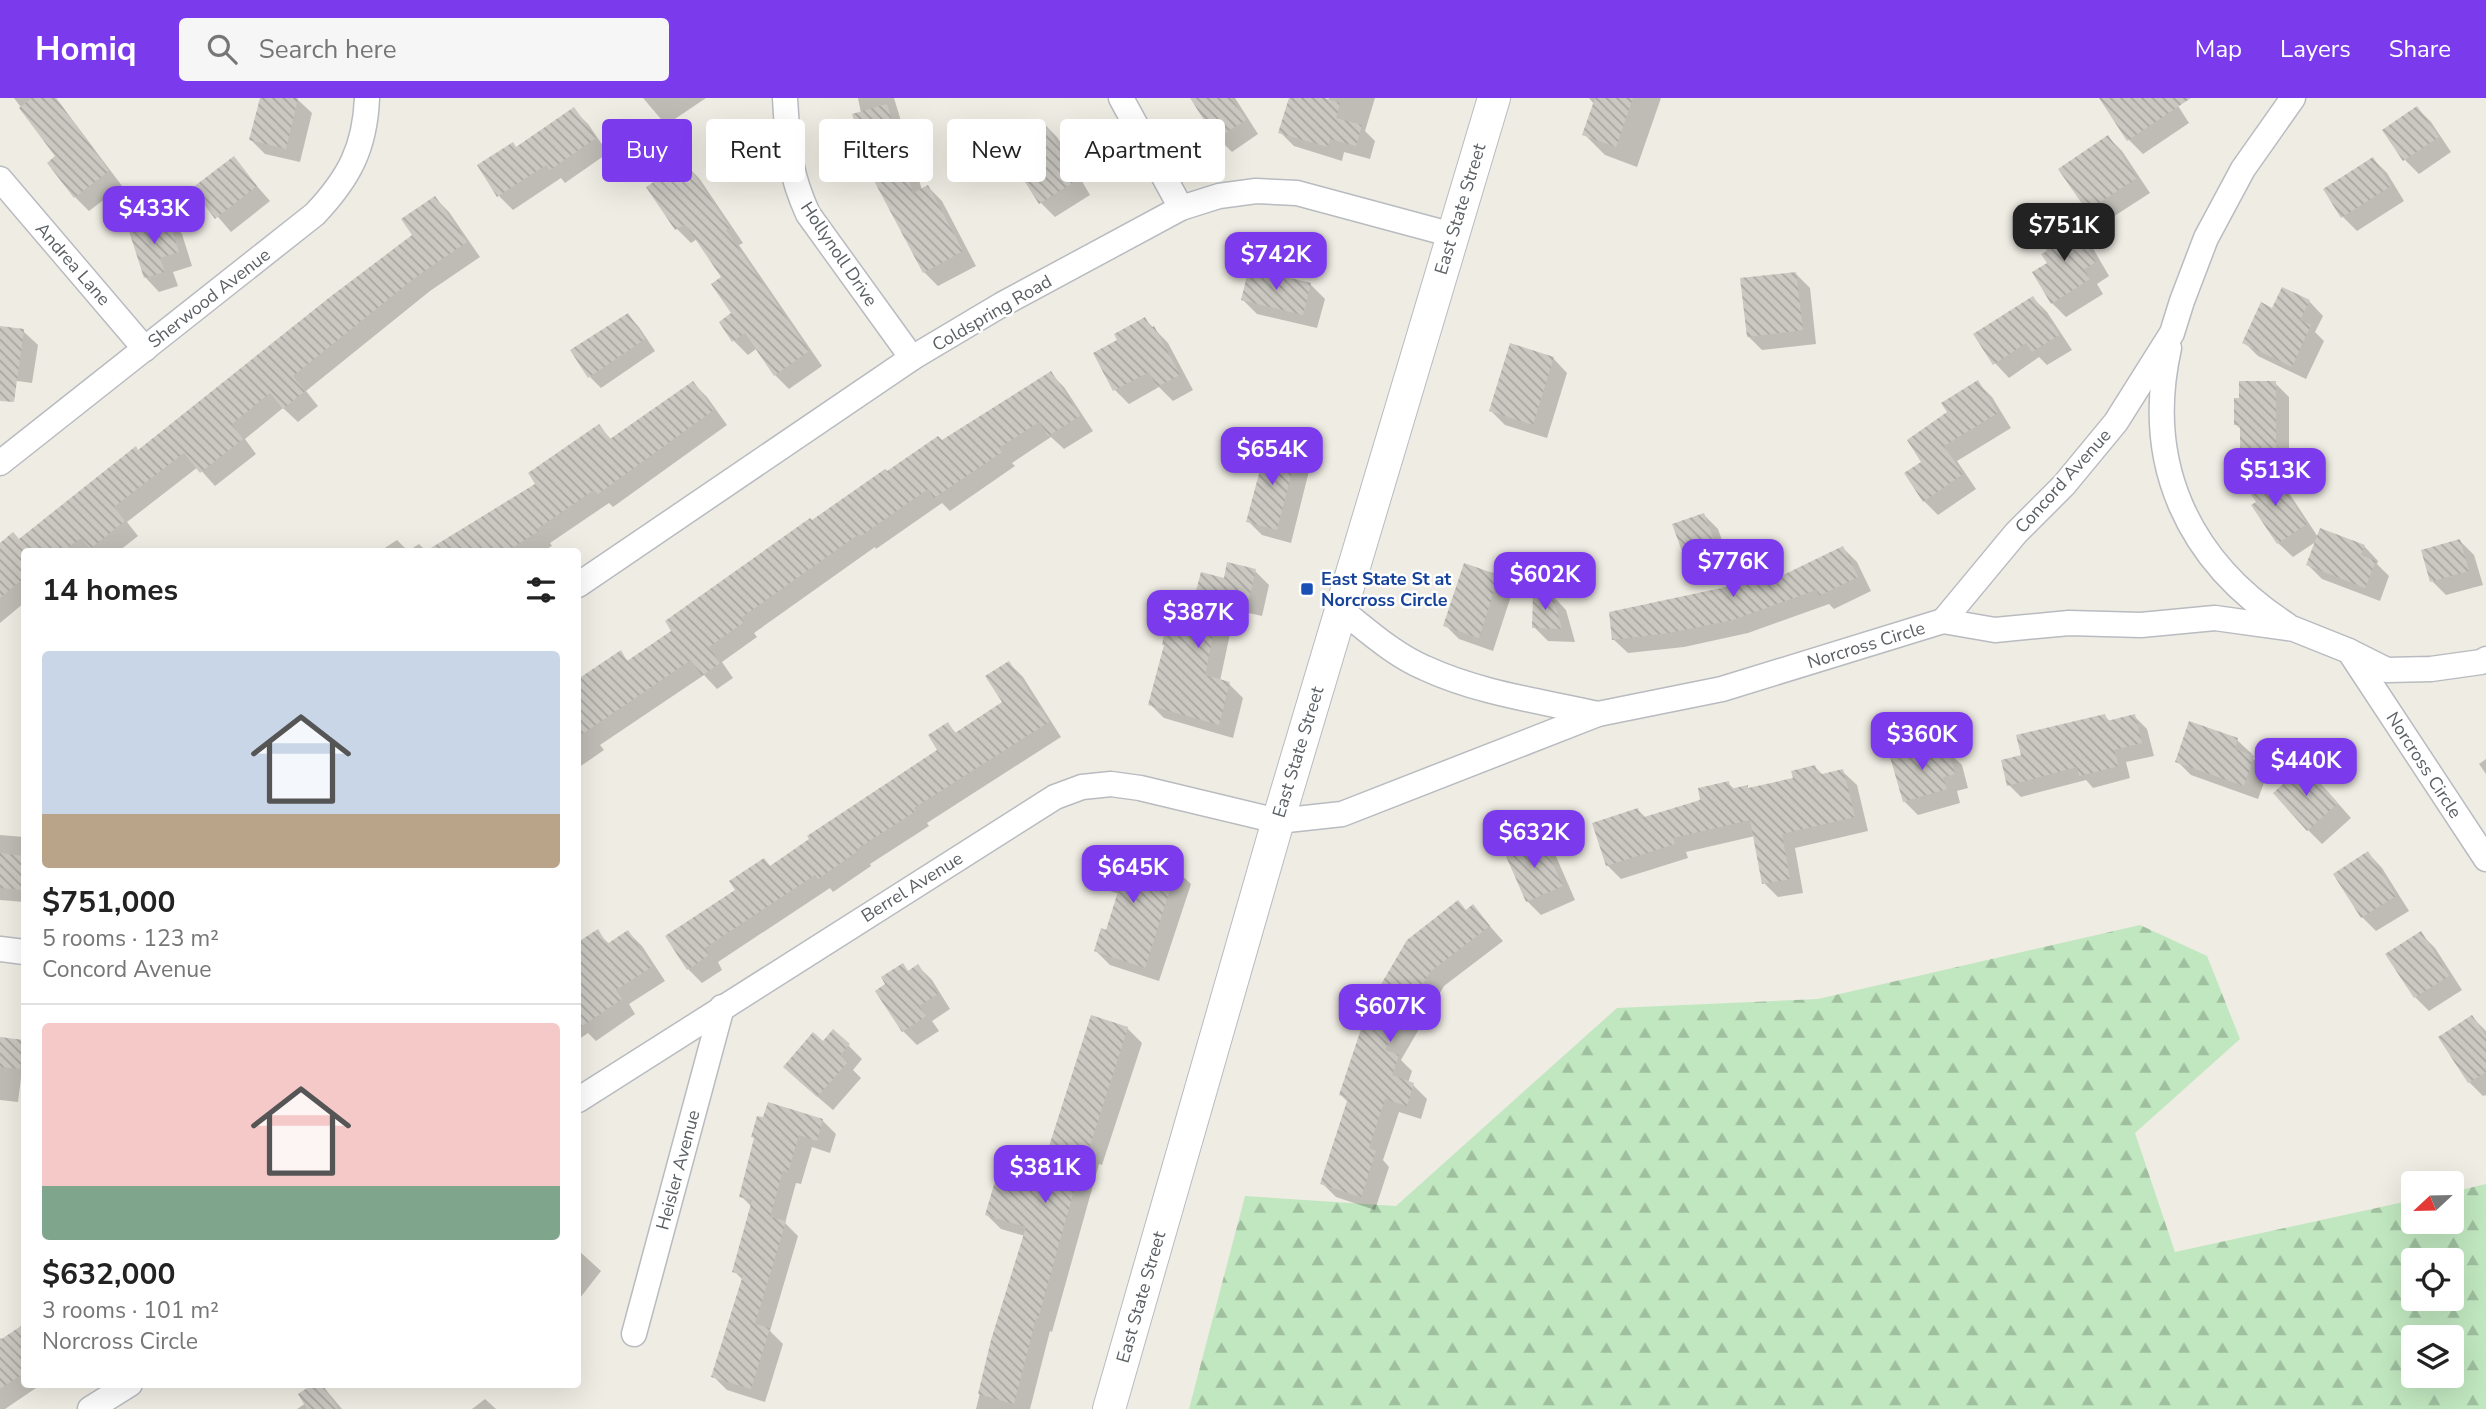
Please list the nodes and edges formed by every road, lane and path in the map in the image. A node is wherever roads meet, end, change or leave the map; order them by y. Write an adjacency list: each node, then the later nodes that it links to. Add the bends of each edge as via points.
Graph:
1 (374, 98): 10 (street, Sherwood Avenue, via 355,158 338,190 315,214)
2 (785, 98): 11 (street, Hollynoll Drive, via 788,158 808,214)
3 (1122, 98): 7 (street)
4 (1494, 98): 8 (street, East State Street)
5 (2294, 98): 9 (street, Concord Avenue, via 2243,169 2212,227)
6 (0, 179): 10 (street, Andrea Lane)
7 (1181, 208): 8 (street, Coldspring Road, via 1244,192 1297,193); 11 (street, Coldspring Road)
8 (1453, 234): 14 (street, East State Street)
9 (2172, 333): 15 (street, Concord Avenue, via 2116,422); 16 (street, Concord Avenue, via 2162,377 2161,421 2179,502 2199,541 2225,576 2257,606)
10 (145, 349): 12 (street, Sherwood Avenue)
11 (912, 358): 13 (street, Coldspring Road)
12 (0, 463)
13 (581, 583)
14 (1340, 609): 19 (street, via 1422,667 1465,684); 20 (street, East State Street)
15 (1943, 621): 16 (street, Norcross Circle, via 1994,630 2208,618); 19 (street, Norcross Circle, via 1722,689)
16 (2294, 629): 17 (street, Norcross Circle)
17 (2349, 651): 18 (street, via 2388,670 2431,669); 21 (street, Norcross Circle)
18 (2486, 659)
19 (1598, 714): 20 (street, Norcross Circle, via 1342,814)
20 (1278, 821): 24 (street, Berrel Avenue, via 1111,784 1055,797); 29 (street, East State Street)
21 (2486, 859)
22 (0, 949): 23 (street)
23 (21, 952)
24 (722, 1007): 25 (street, Berrel Avenue); 26 (street, Heisler Avenue)
25 (581, 1098)
26 (634, 1334)
27 (124, 1388): 28 (street)
28 (90, 1409)
29 (1109, 1409)

